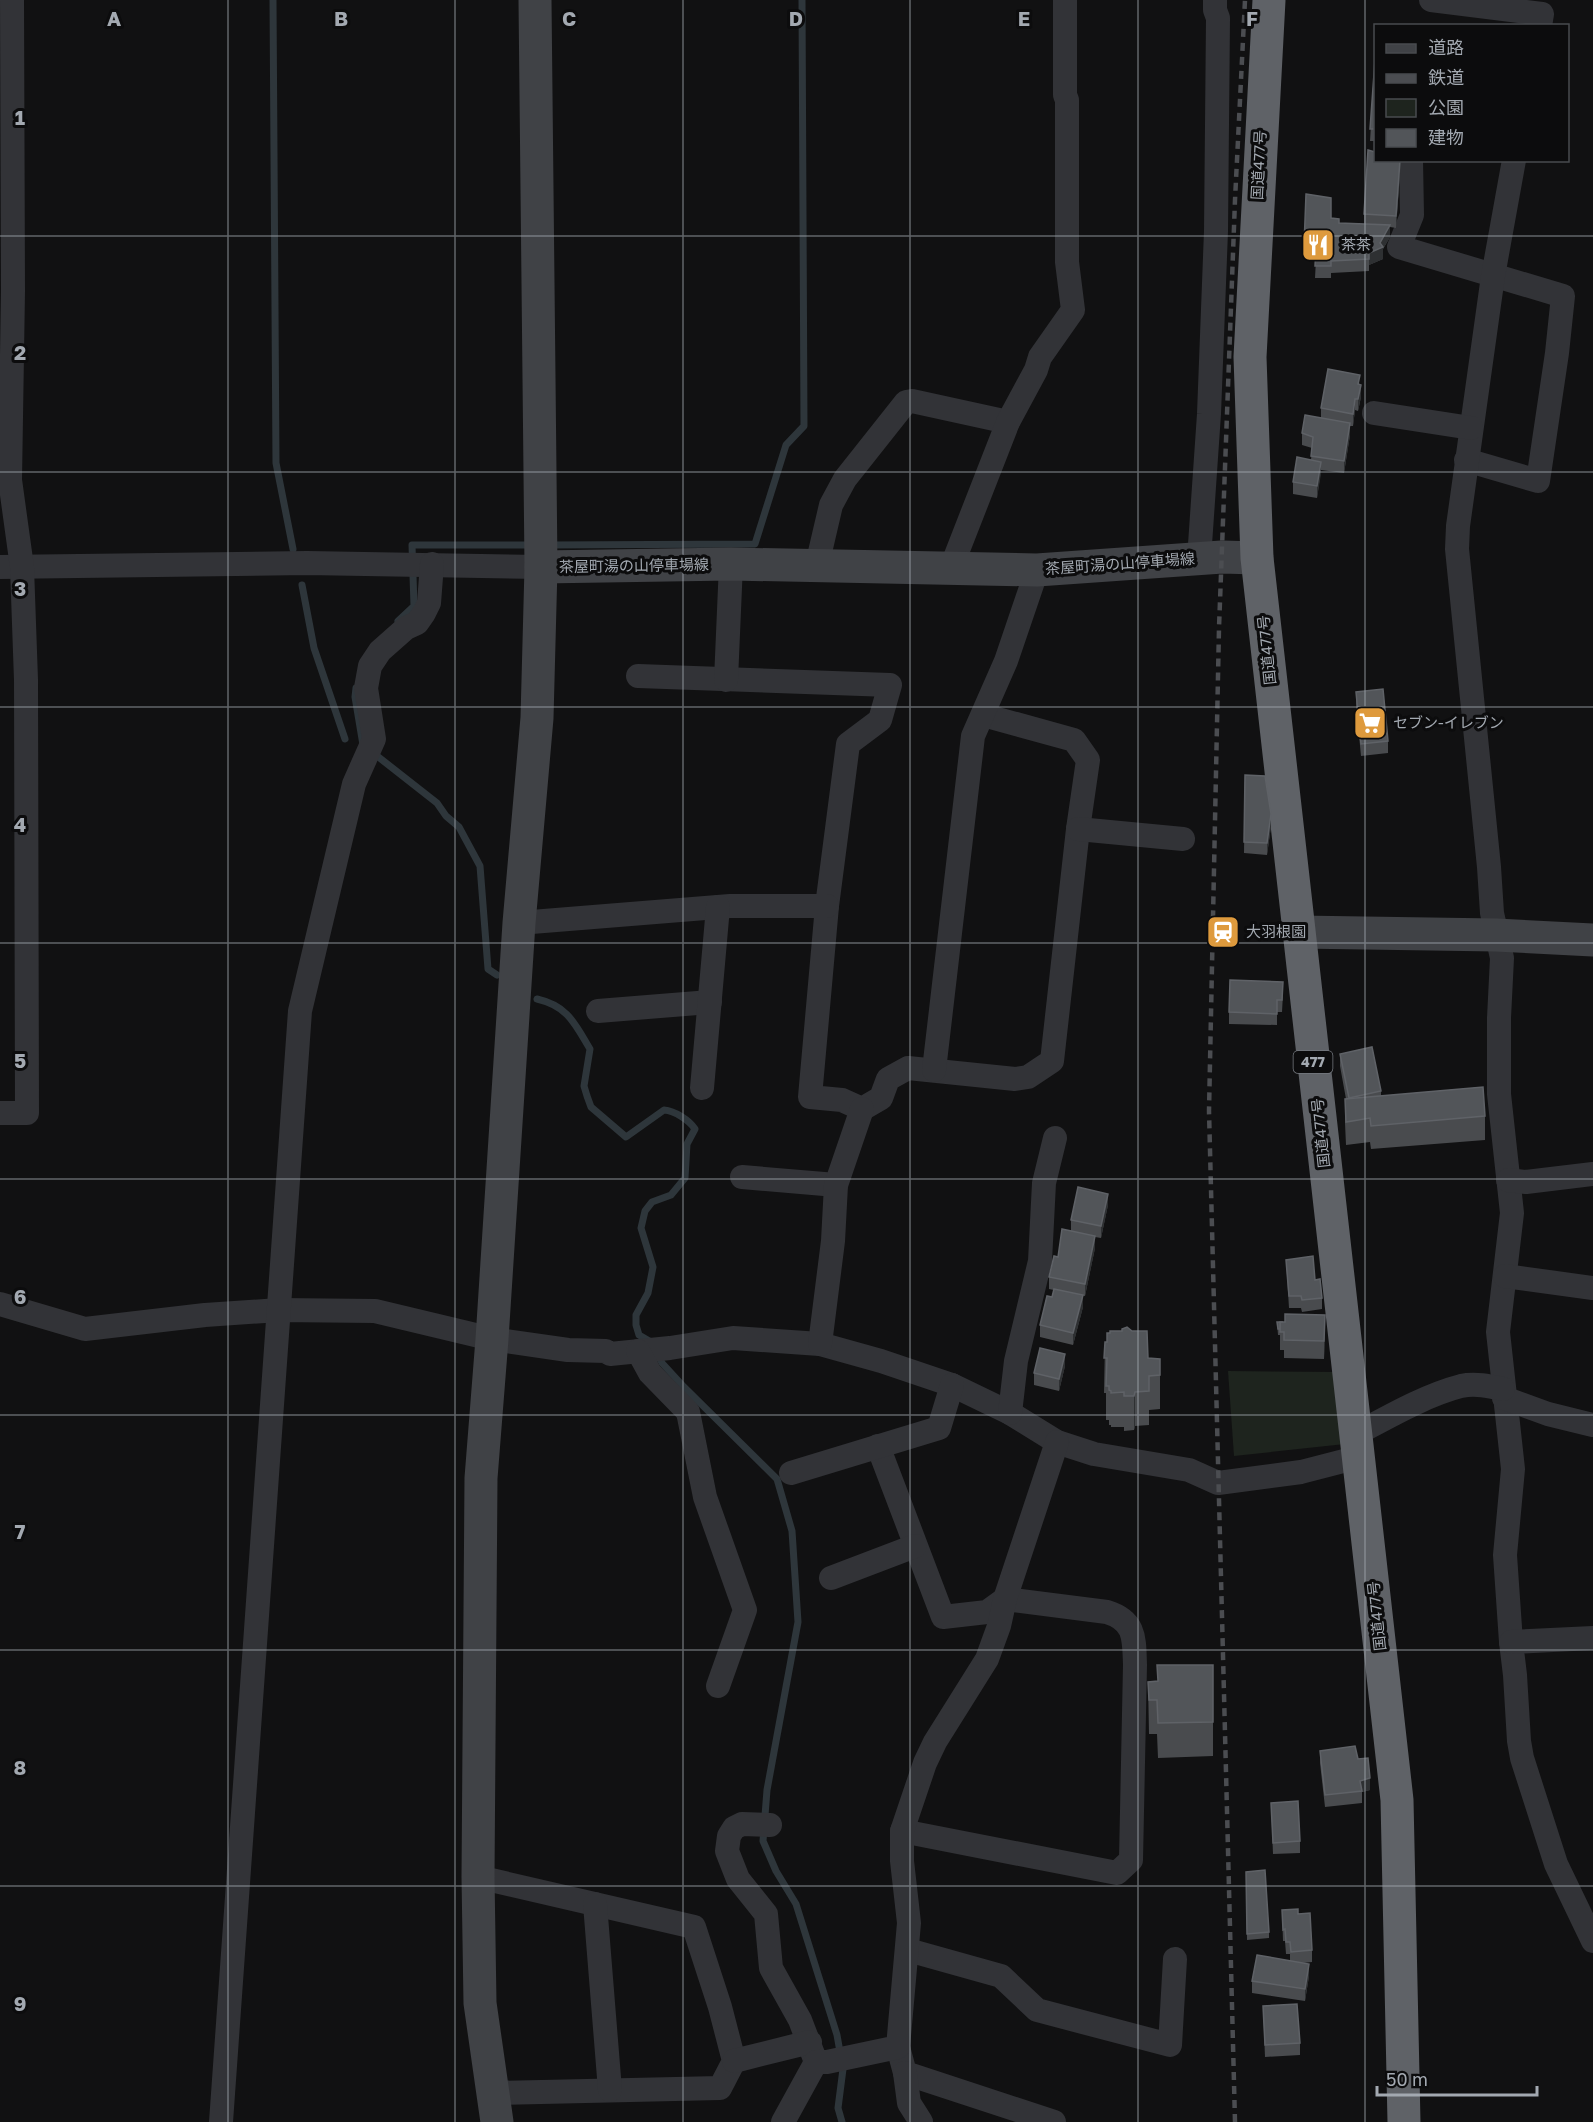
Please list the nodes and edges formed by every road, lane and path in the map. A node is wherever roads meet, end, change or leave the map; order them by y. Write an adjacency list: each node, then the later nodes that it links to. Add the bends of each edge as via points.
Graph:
1 (12, 0): 22 (street)
2 (535, 0): 16 (street)
3 (1065, 0): 13 (street, via 1067,262 1073,310 1040,357)
4 (1215, 0): 18 (street, via 1216,231)
5 (1269, 0): 17 (highway, 国道477号 / 477, via 1250,357)
6 (1431, 0): 7 (street)
7 (1471, 10): 8 (street)
8 (1542, 13)
9 (1411, 162): 11 (street, via 1412,215 1399,247)
10 (1514, 162): 11 (street)
11 (1493, 276): 14 (street); 15 (street, via 1563,296 1538,482)
12 (1374, 413): 14 (street)
13 (1008, 422): 21 (street, via 906,402 845,479 831,505); 23 (street)
14 (1471, 428): 15 (street)
15 (1466, 460): 34 (street, via 1457,549)
16 (541, 552): 19 (street); 20 (street, 茶屋町湯の山停車場線); 32 (street, via 537,718)
17 (1257, 558): 18 (street, 茶屋町湯の山停車場線); 33 (highway, 国道477号 / 477)
18 (1199, 559): 24 (street, 茶屋町湯の山停車場線)
19 (429, 563): 22 (street); 50 (street, via 429,603 424,614 380,651 370,666 366,688 374,739 354,784 300,1011)
20 (731, 564): 21 (street, 茶屋町湯の山停車場線); 26 (street)
21 (817, 565): 23 (street, 茶屋町湯の山停車場線)
22 (11, 567): 41 (street, via 26,680 27,1113)
23 (951, 568): 24 (street, 茶屋町湯の山停車場線)
24 (1037, 570): 27 (street, via 1006,661)
25 (638, 676): 26 (street)
26 (726, 680): 30 (street, via 890,685 880,720 848,744)
27 (982, 715): 28 (street, via 1074,740 1088,760); 38 (street, via 973,736)
28 (1078, 829): 29 (street); 38 (street, via 1052,1061 1028,1077 1016,1079)
29 (1183, 839)
30 (827, 906): 31 (street); 40 (street, via 810,1097 842,1100)
31 (718, 907): 32 (street); 36 (street)
32 (519, 923): 51 (street)
33 (1299, 932): 34 (street); 59 (highway, 国道477号 / 477)
34 (1496, 935): 35 (street); 45 (street, via 1502,958 1499,1094)
35 (1593, 940)
36 (710, 1002): 37 (street); 39 (street)
37 (598, 1011)
38 (934, 1070): 40 (street, via 908,1068 888,1079 881,1098)
39 (702, 1089)
40 (862, 1109): 46 (street)
41 (0, 1113)
42 (1055, 1138): 56 (street, via 1044,1183 1040,1261 1016,1361)
43 (1593, 1174): 45 (street, via 1526,1182)
44 (742, 1177): 46 (street)
45 (1508, 1180): 47 (street, via 1512,1213)
46 (836, 1185): 52 (street)
47 (1505, 1276): 48 (street); 55 (street, via 1498,1332)
48 (1593, 1288)
49 (0, 1304): 50 (street, via 85,1329)
50 (279, 1310): 51 (street, via 375,1311); 81 (street)
51 (492, 1339): 53 (street, via 610,1354); 70 (street, via 481,1478)
52 (820, 1344): 53 (street, via 733,1338); 54 (street)
53 (642, 1351): 67 (street, via 650,1373 688,1412 705,1497 745,1610)
54 (952, 1385): 56 (street); 60 (street, via 939,1428)
55 (1504, 1393): 57 (street, via 1548,1414); 59 (street, via 1480,1385 1462,1386 1409,1406); 66 (street, via 1513,1469 1505,1555)
56 (1010, 1413): 58 (street)
57 (1593, 1425)
58 (1057, 1442): 59 (street, via 1094,1454 1189,1470 1218,1483 1301,1472); 64 (street)
59 (1357, 1445): 85 (highway, 国道477号 / 477, via 1397,1800)
60 (878, 1446): 61 (street); 62 (street)
61 (791, 1473)
62 (915, 1546): 63 (street); 64 (street, via 943,1617 987,1612)
63 (831, 1578)
64 (1005, 1599): 69 (street, via 987,1659 930,1753); 69 (street, via 1107,1612 1127,1623 1134,1640 1135,1665 1131,1860 1117,1873)
65 (1593, 1638): 66 (street)
66 (1511, 1642): 72 (street, via 1522,1758 1556,1864)
67 (718, 1686)
68 (761, 1824): 76 (street, via 734,1828 727,1851 738,1879 766,1914 771,1968)
69 (902, 1831): 73 (street)
70 (478, 1877): 71 (street); 80 (street, via 480,2003)
71 (595, 1904): 77 (street, via 694,1927); 79 (street)
72 (1593, 1941)
73 (908, 1950): 74 (street, via 1001,1976 1037,2010 1170,2045); 75 (street)
74 (1175, 1959)
75 (898, 2047): 76 (street, via 855,2056); 78 (street)
76 (818, 2055): 77 (street); 82 (street)
77 (734, 2061): 79 (street, via 720,2088)
78 (905, 2073): 83 (street, via 909,2103); 84 (street)
79 (610, 2090): 80 (street)
80 (494, 2108)
81 (221, 2122)
82 (783, 2122)
83 (921, 2122)
84 (1054, 2122)
85 (1404, 2122)

